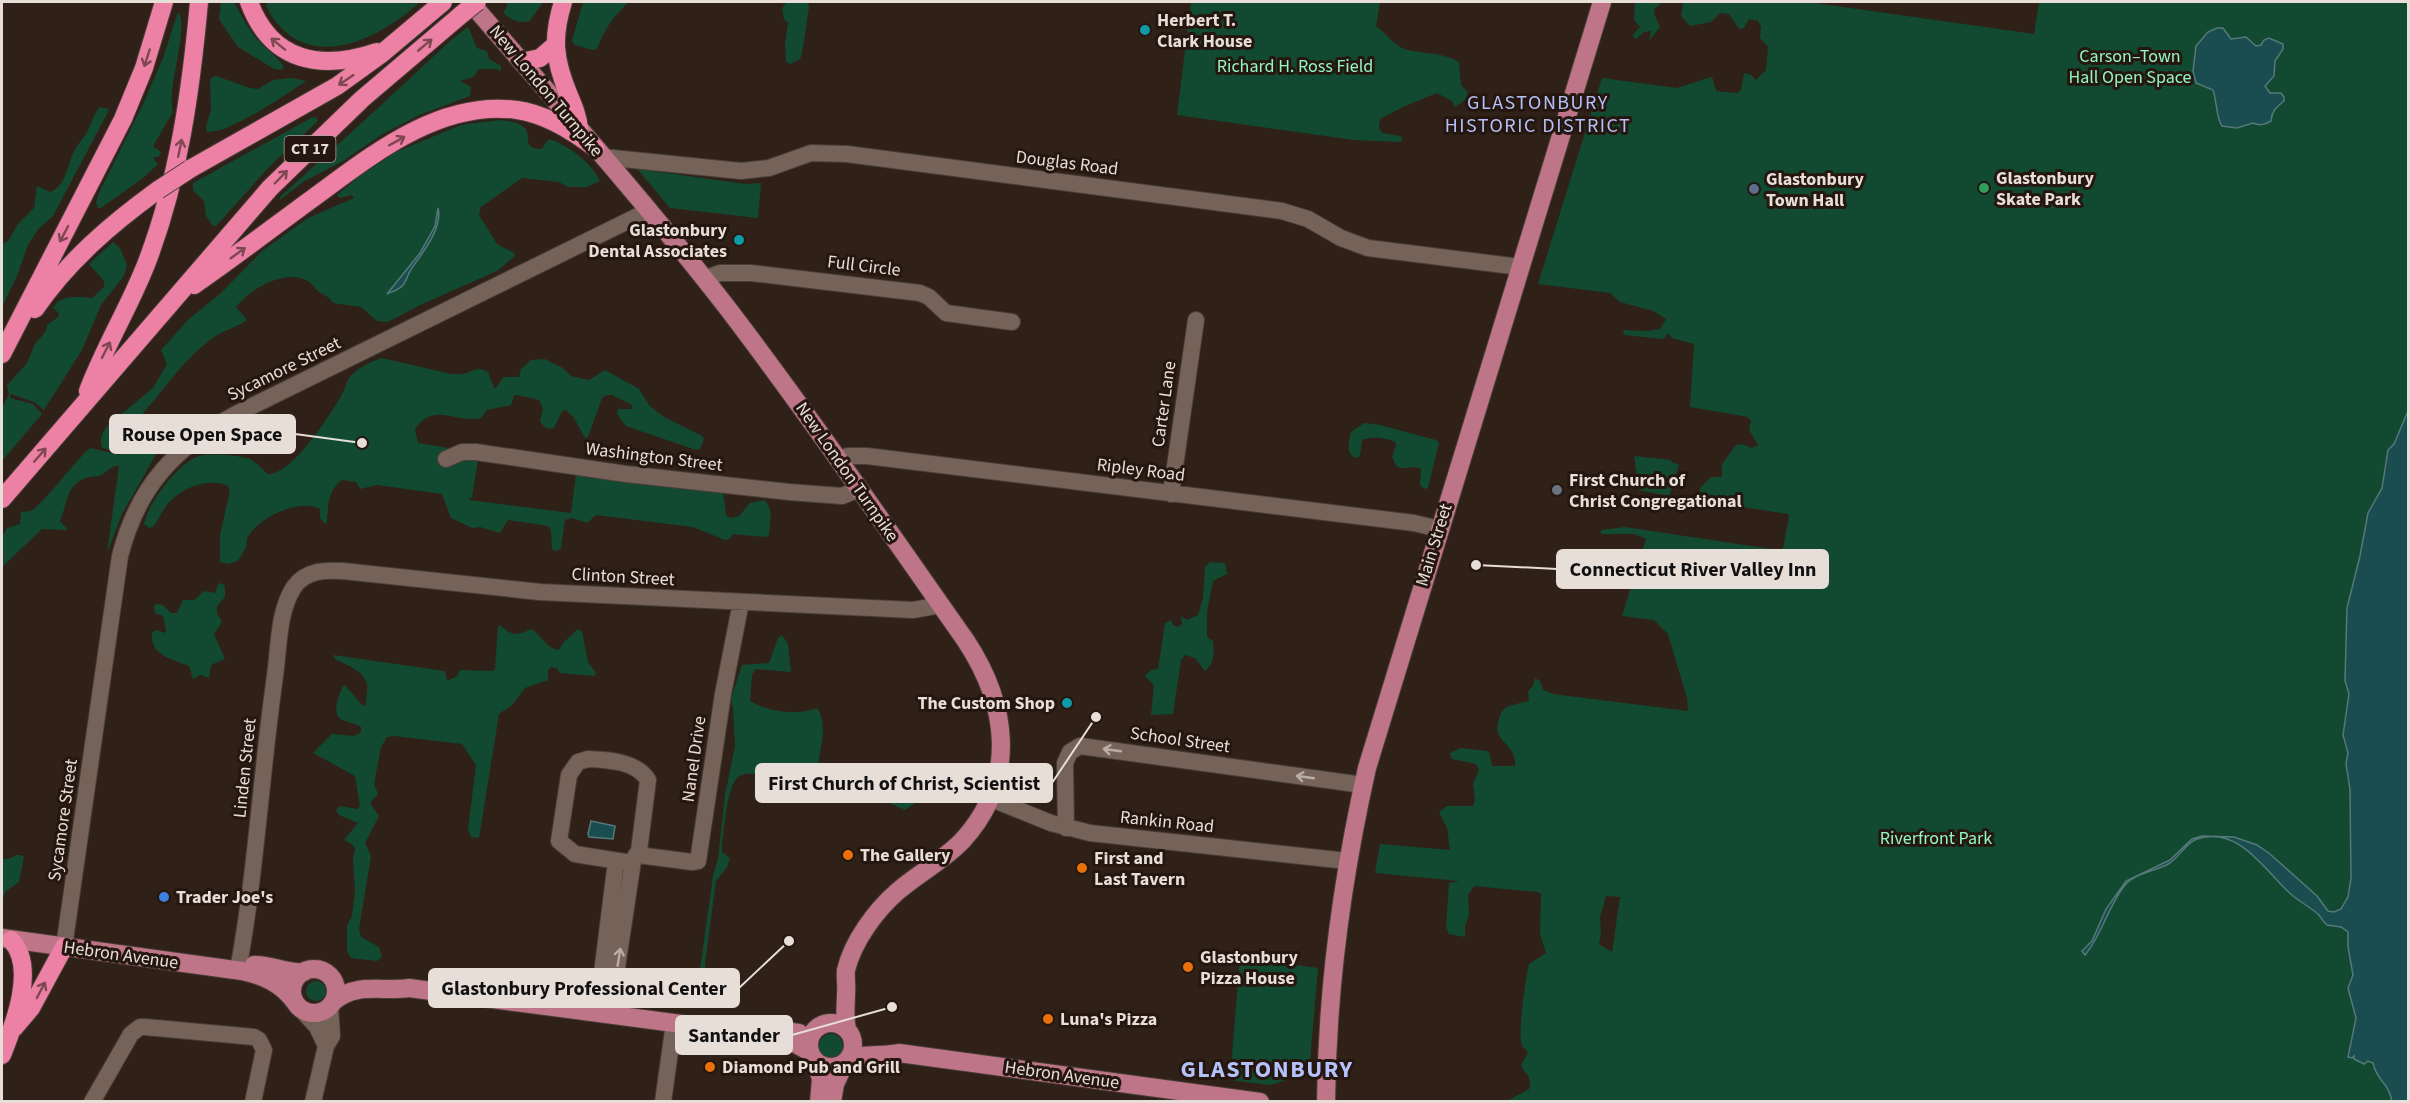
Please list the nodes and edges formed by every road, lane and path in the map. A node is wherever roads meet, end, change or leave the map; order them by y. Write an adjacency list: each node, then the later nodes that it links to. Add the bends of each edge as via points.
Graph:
1 (164, 2): 20 (highway, one-way to 20, via 123,119)
2 (199, 2): 22 (highway, one-way to 2, via 136,288 162,218 189,102)
3 (249, 2): 9 (highway, one-way to 3, via 350,60 306,59 272,39)
4 (443, 2): 9 (highway, CT 17)
5 (477, 2): 8 (highway, CT 17, bridge)
6 (563, 2): 10 (highway)
7 (1602, 2): 15 (main road, Main Street)
8 (466, 8): 11 (main road, New London Turnpike); 17 (highway, CT 17, one-way to 8, via 300,158)
9 (392, 44): 21 (highway, CT 17, one-way to 21, bridge, via 313,101 190,169 104,232 43,297)
10 (554, 46): 11 (highway, via 540,58); 12 (highway)
11 (522, 62): 12 (main road, New London Turnpike)
12 (579, 129): 13 (main road, New London Turnpike)
13 (599, 152): 14 (main road, New London Turnpike); 15 (street, Douglas Road, via 741,171 769,168 811,153 847,154 1285,211 1362,246); 17 (highway, one-way to 13, via 370,157 404,136 442,120 494,110 525,112 568,130)
14 (648, 211): 16 (main road, New London Turnpike); 39 (street, Sycamore Street, via 236,414 190,442 157,476 133,516 119,560)
15 (1520, 267): 28 (main road, Main Street)
16 (704, 279): 19 (street, Full Circle, via 726,272 751,273 909,291 926,295 946,313); 24 (main road, New London Turnpike)
17 (173, 299): 22 (highway, CT 17)
18 (1196, 320): 26 (street, Carter Lane)
19 (1012, 322)
20 (2, 354)
21 (2, 361)
22 (83, 404): 27 (highway, CT 17, one-way to 22)
23 (446, 459): 25 (street, Washington Street, via 462,452 476,452 789,492 842,496)
24 (837, 459): 25 (main road, New London Turnpike); 26 (street, Ripley Road, via 867,456)
25 (859, 489): 31 (main road, New London Turnpike)
26 (1171, 494): 28 (street, Ripley Road)
27 (2, 499)
28 (1439, 529): 32 (main road, Main Street)
29 (305, 577): 30 (street, Clinton Street, via 337,570 540,592); 40 (street, Linden Street, via 291,593 284,615)
30 (741, 602): 31 (street, Clinton Street, via 914,610); 35 (street, Nanel Drive, via 698,861)
31 (941, 605): 33 (main road, New London Turnpike, via 982,667 998,708 1000,753)
32 (1363, 785): 34 (street, School Street, one-way to 34, via 1080,746 1071,751 1065,763); 37 (main road, Main Street)
33 (989, 798): 34 (street, Rankin Road); 42 (main road, New London Turnpike, via 963,840 897,892 876,915 855,948)
34 (1066, 828): 37 (street, Rankin Road)
35 (635, 858): 36 (street, Nanel Drive, via 629,863); 36 (street, Nanel Drive, via 648,788 646,777 628,764 582,760 569,775 559,841 575,854); 47 (street, Nanel Drive, one-way to 35)
36 (616, 861): 47 (street)
37 (1347, 861): 65 (main road, Main Street, via 1332,976)
38 (6, 939): 39 (main road, Hebron Avenue); 51 (highway, via 21,954 23,973)
39 (64, 947): 40 (main road, Hebron Avenue); 51 (highway, one-way to 39, via 31,1008)
40 (240, 970): 41 (main road, Hebron Avenue, via 259,965); 45 (main road, Hebron Avenue, via 272,980)
41 (304, 972): 43 (main road, via 316,969); 45 (main road, via 294,984)
42 (846, 973): 50 (main road, New London Turnpike, via 831,1013); 52 (main road, New London Turnpike, via 844,1012)
43 (330, 976): 44 (main road, via 345,980 383,978); 46 (main road, via 336,986)
44 (409, 988): 46 (main road, via 356,989); 47 (main road)
45 (297, 1004): 46 (main road, via 313,1013); 53 (street, via 318,1028)
46 (332, 1004): 53 (street, via 332,1036)
47 (603, 1014): 48 (main road)
48 (674, 1023): 49 (main road); 61 (street)
49 (712, 1028): 50 (main road, via 741,1025 794,1033); 56 (main road, via 757,1041 792,1042)
50 (818, 1028): 52 (main road, via 834,1023); 56 (main road, via 809,1039)
51 (13, 1029): 55 (highway)
52 (849, 1032): 54 (main road, Hebron Avenue, via 863,1043); 57 (main road, via 853,1048)
53 (326, 1046): 60 (street)
54 (900, 1053): 57 (main road, Hebron Avenue, via 858,1056); 64 (main road, Hebron Avenue)
55 (2, 1054)
56 (813, 1056): 57 (main road, via 828,1067); 62 (main road, via 822,1078)
57 (846, 1062): 63 (main road)
58 (93, 1101): 59 (street, via 131,1034 145,1026 260,1040 264,1050)
59 (253, 1101)
60 (313, 1101)
61 (663, 1101)
62 (819, 1101)
63 (832, 1101)
64 (1260, 1101)
65 (1326, 1101)

